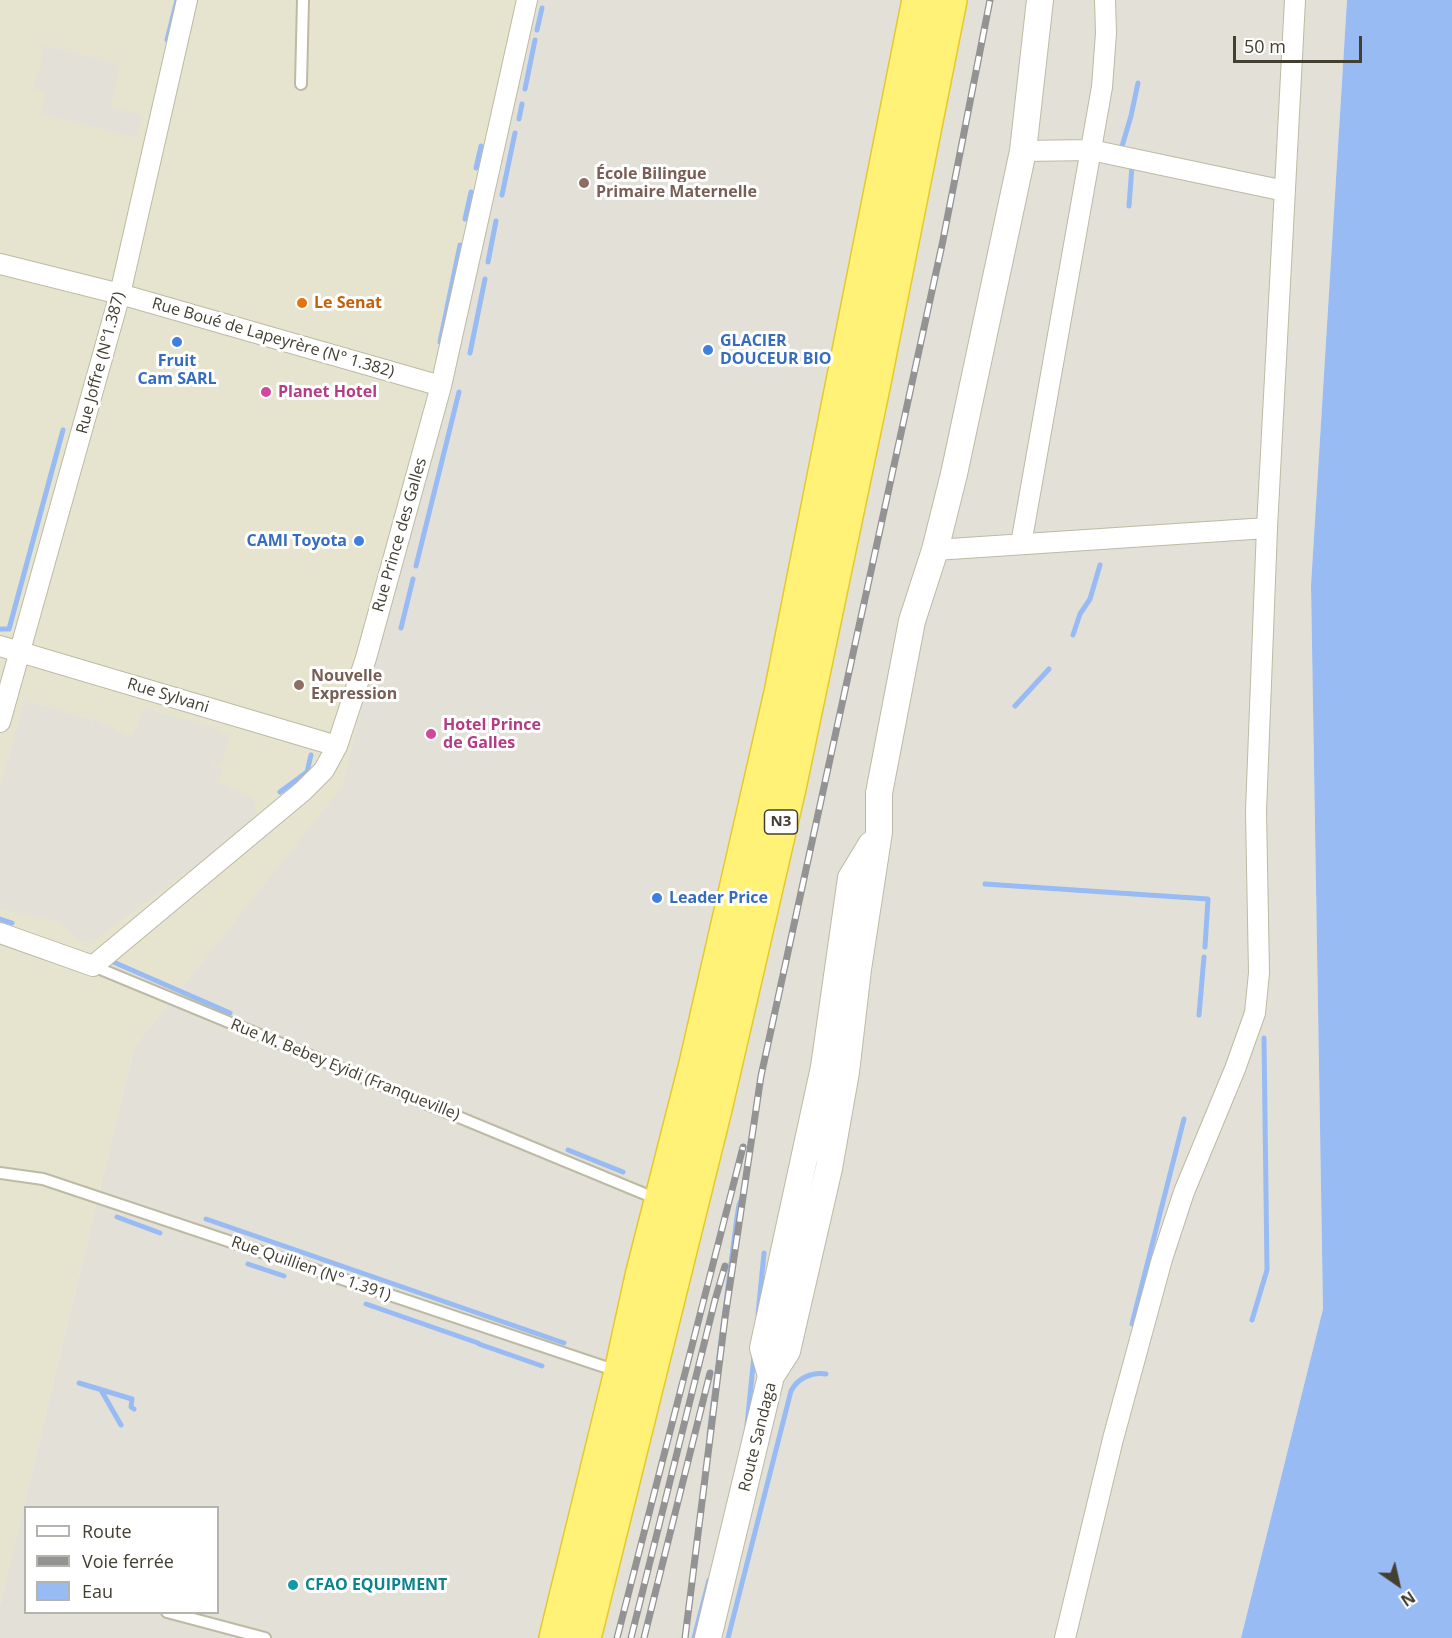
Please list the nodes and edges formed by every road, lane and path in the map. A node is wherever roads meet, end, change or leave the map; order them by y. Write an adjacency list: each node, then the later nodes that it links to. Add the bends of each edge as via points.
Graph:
1 (187, 0): 14 (street, Rue Joffre (N°1.387))
2 (303, 0): 9 (lane)
3 (527, 0): 15 (street, Rue Prince des Galles)
4 (919, 0): 27 (highway, N3, via 781,693 696,1064)
5 (950, 0): 27 (highway, N3, via 816,663 734,1030)
6 (1040, 0): 11 (street)
7 (1106, 0): 10 (street, via 1102,87)
8 (1294, 0): 12 (street)
9 (301, 84)
10 (1091, 150): 11 (street); 12 (street); 17 (street)
11 (1023, 151): 18 (street)
12 (1285, 191): 16 (street)
13 (0, 264): 14 (street, Rue Boué de Lapeyrère (N° 1.382))
14 (120, 294): 15 (street, Rue Boué de Lapeyrère (N° 1.382)); 20 (street, Rue Joffre (N°1.387))
15 (441, 386): 22 (street, Rue Prince des Galles, via 369,647)
16 (1267, 528): 17 (street); 35 (street, via 1256,811 1259,973 1255,1013 1184,1192 1162,1259)
17 (1021, 544): 18 (street)
18 (935, 550): 25 (street, via 912,621 879,793 879,832 861,879)
19 (0, 646): 20 (street, Rue Sylvani)
20 (21, 652): 21 (street, Rue Joffre (N°1.387)); 22 (street, Rue Sylvani)
21 (0, 722)
22 (337, 746): 24 (street, Rue Prince des Galles, via 324,770 303,791)
23 (0, 933): 24 (street, Rue M. Bebey Eyidi (Franqueville))
24 (93, 966): 27 (lane, Rue M. Bebey Eyidi (Franqueville))
25 (848, 967): 29 (street, via 763,1348); 29 (street, Route Sandaga, via 846,1072 829,1168 787,1351)
26 (0, 1173): 28 (lane, Rue Quillien (N° 1.391), via 43,1179)
27 (675, 1206): 28 (highway, N3); 33 (highway, N3)
28 (621, 1372): 32 (highway, N3)
29 (771, 1376): 34 (street, Route Sandaga)
30 (175, 1614): 31 (lane)
31 (265, 1638)
32 (556, 1638)
33 (584, 1638)
34 (708, 1638)
35 (1065, 1638)

